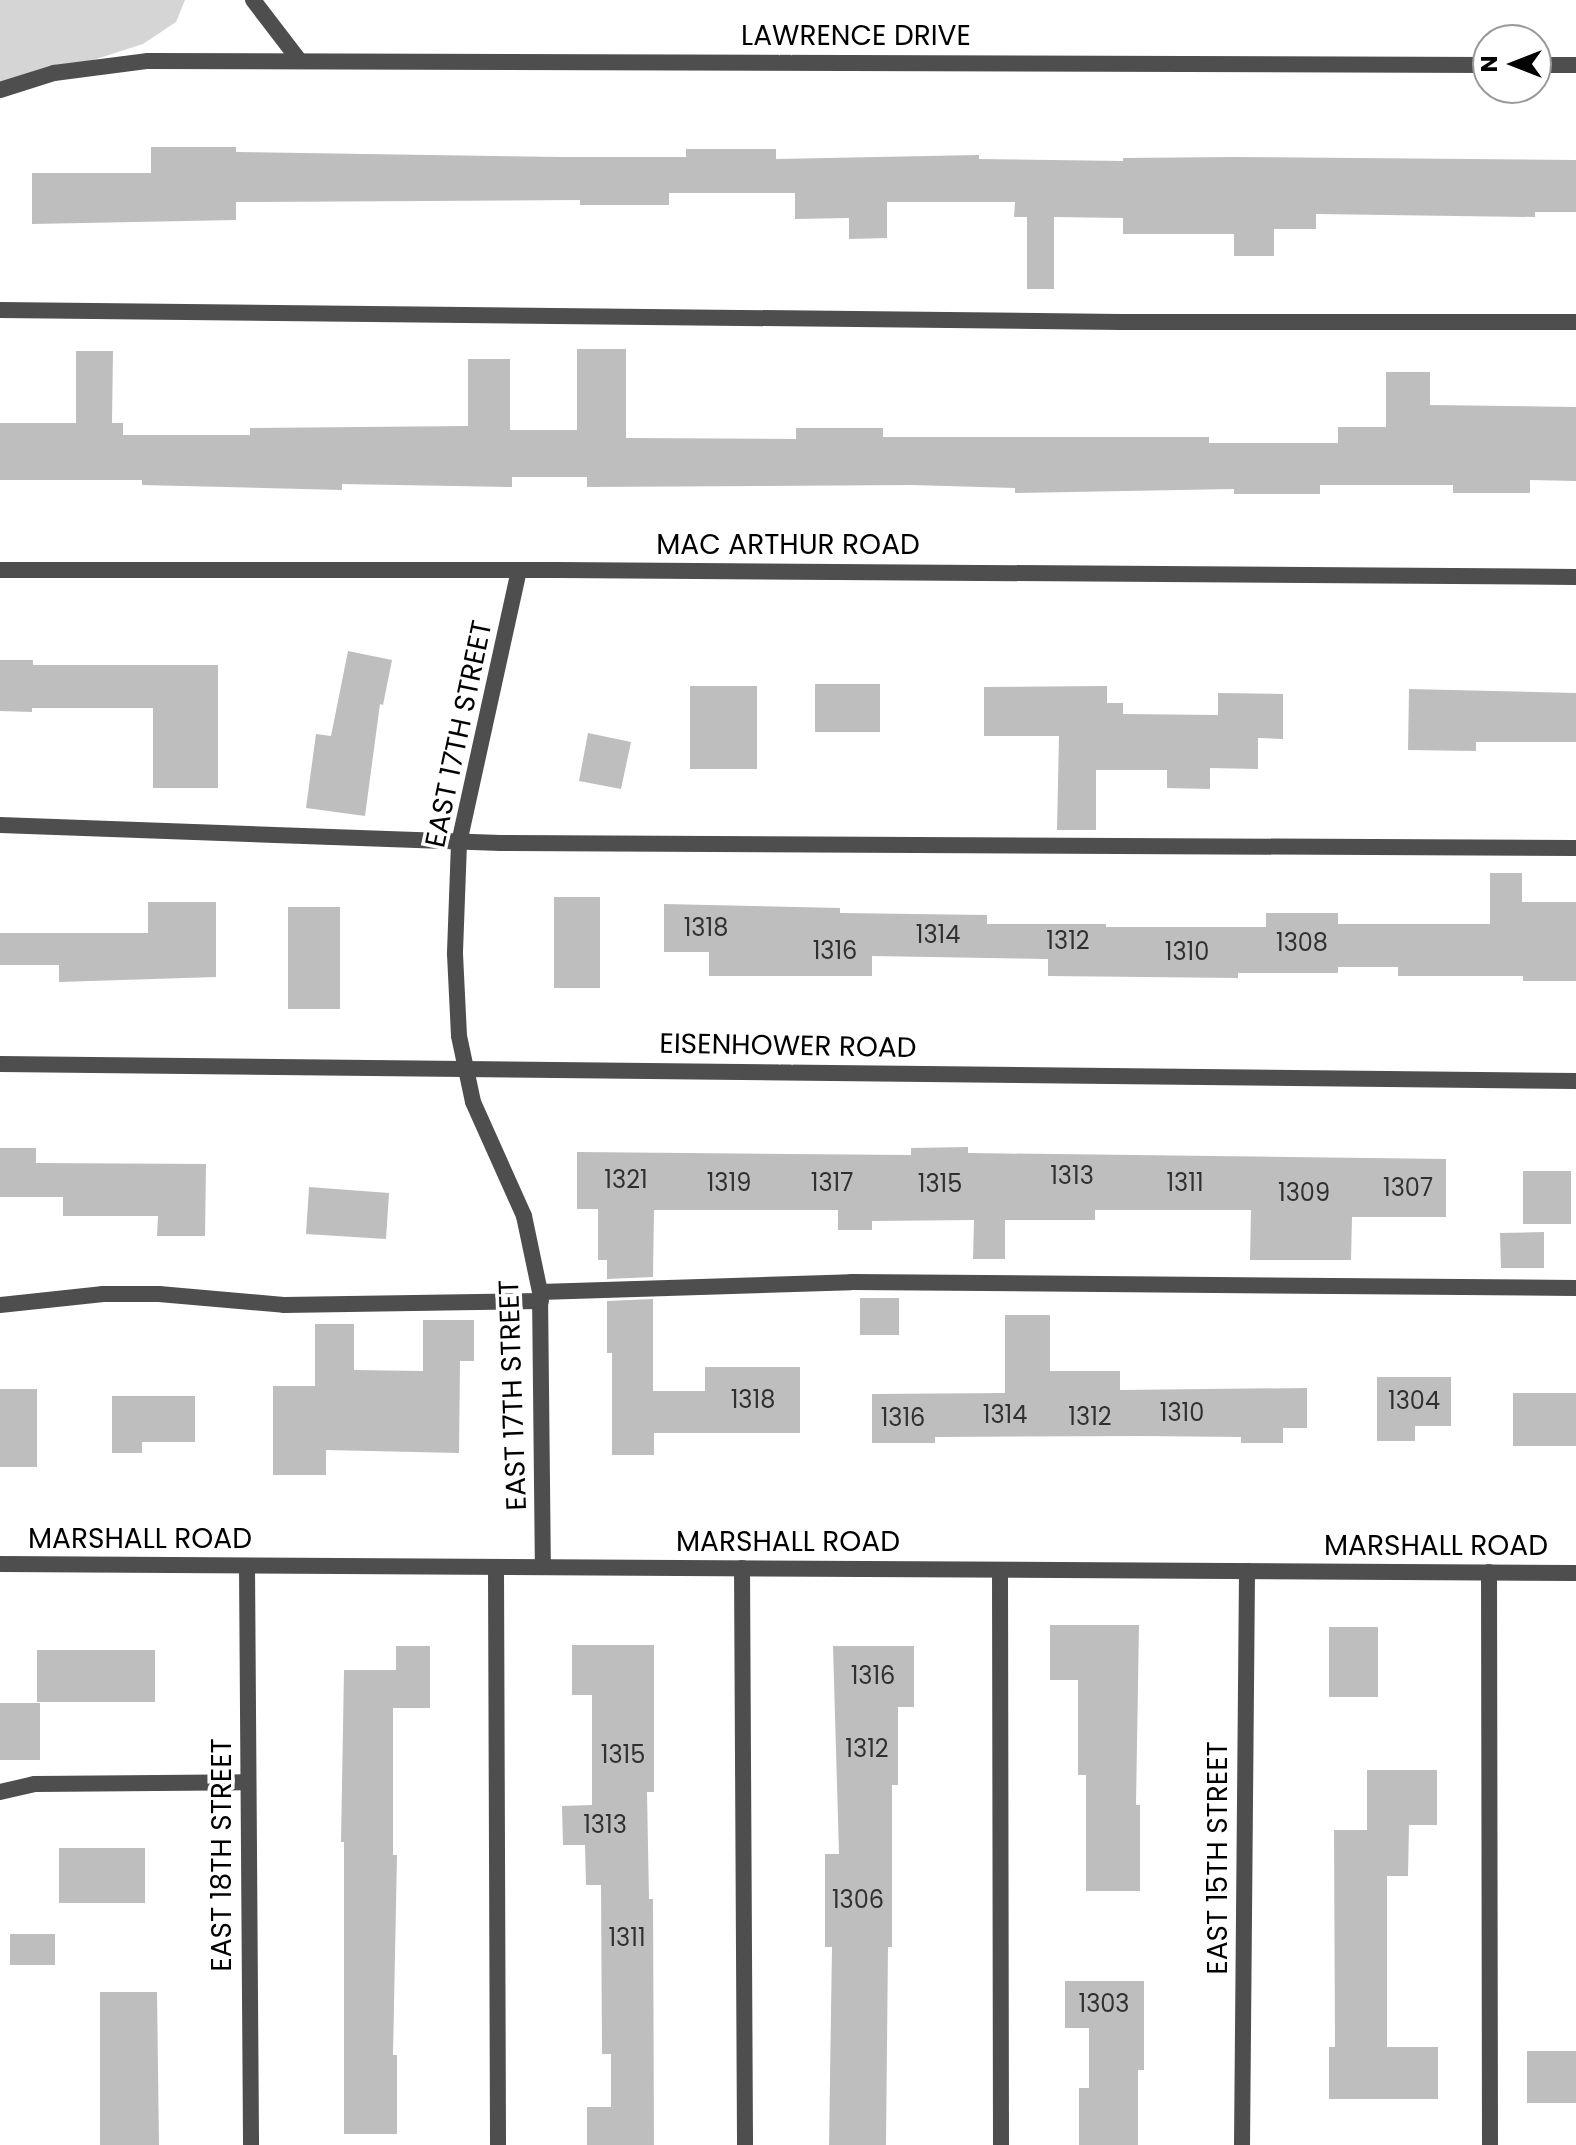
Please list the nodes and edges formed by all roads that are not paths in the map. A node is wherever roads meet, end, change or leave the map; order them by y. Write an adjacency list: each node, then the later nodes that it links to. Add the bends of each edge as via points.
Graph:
1 (253, 0): 2 (street)
2 (299, 60): 3 (street, LAWRENCE DRIVE); 6 (street, LAWRENCE DRIVE, via 105,64)
3 (1472, 65)
4 (1552, 65): 5 (street)
5 (1576, 65)
6 (0, 90)
7 (0, 310): 8 (street)
8 (1576, 322)
9 (0, 570): 10 (street, MAC ARTHUR ROAD)
10 (519, 570): 11 (street, MAC ARTHUR ROAD); 13 (street, EAST 17TH STREET)
11 (1576, 577)
12 (0, 825): 13 (street)
13 (459, 843): 14 (street); 16 (street, EAST 17TH STREET, via 455,954)
14 (1576, 848)
15 (0, 1064): 16 (street, EISENHOWER ROAD)
16 (465, 1068): 17 (street, EISENHOWER ROAD); 19 (street, EAST 17TH STREET, via 473,1102 524,1216)
17 (1576, 1081)
18 (1576, 1288): 19 (street, via 851,1282)
19 (540, 1297): 20 (street, via 271,1305 103,1294); 24 (street, EAST 17TH STREET)
20 (0, 1305)
21 (0, 1564): 22 (street, MARSHALL ROAD)
22 (247, 1566): 23 (street, MARSHALL ROAD); 30 (street, EAST 18TH STREET)
23 (496, 1567): 24 (street, MARSHALL ROAD); 33 (street)
24 (543, 1567): 25 (street, MARSHALL ROAD)
25 (742, 1568): 26 (street, MARSHALL ROAD); 34 (street)
26 (1000, 1570): 27 (street, MARSHALL ROAD); 35 (street)
27 (1247, 1571): 28 (street, MARSHALL ROAD); 36 (street, EAST 15TH STREET)
28 (1489, 1572): 29 (street, MARSHALL ROAD); 37 (street)
29 (1576, 1573)
30 (248, 1782): 31 (street, via 35,1784); 32 (street, EAST 18TH STREET)
31 (0, 1792)
32 (251, 2145)
33 (498, 2145)
34 (745, 2145)
35 (1001, 2145)
36 (1242, 2145)
37 (1490, 2145)

